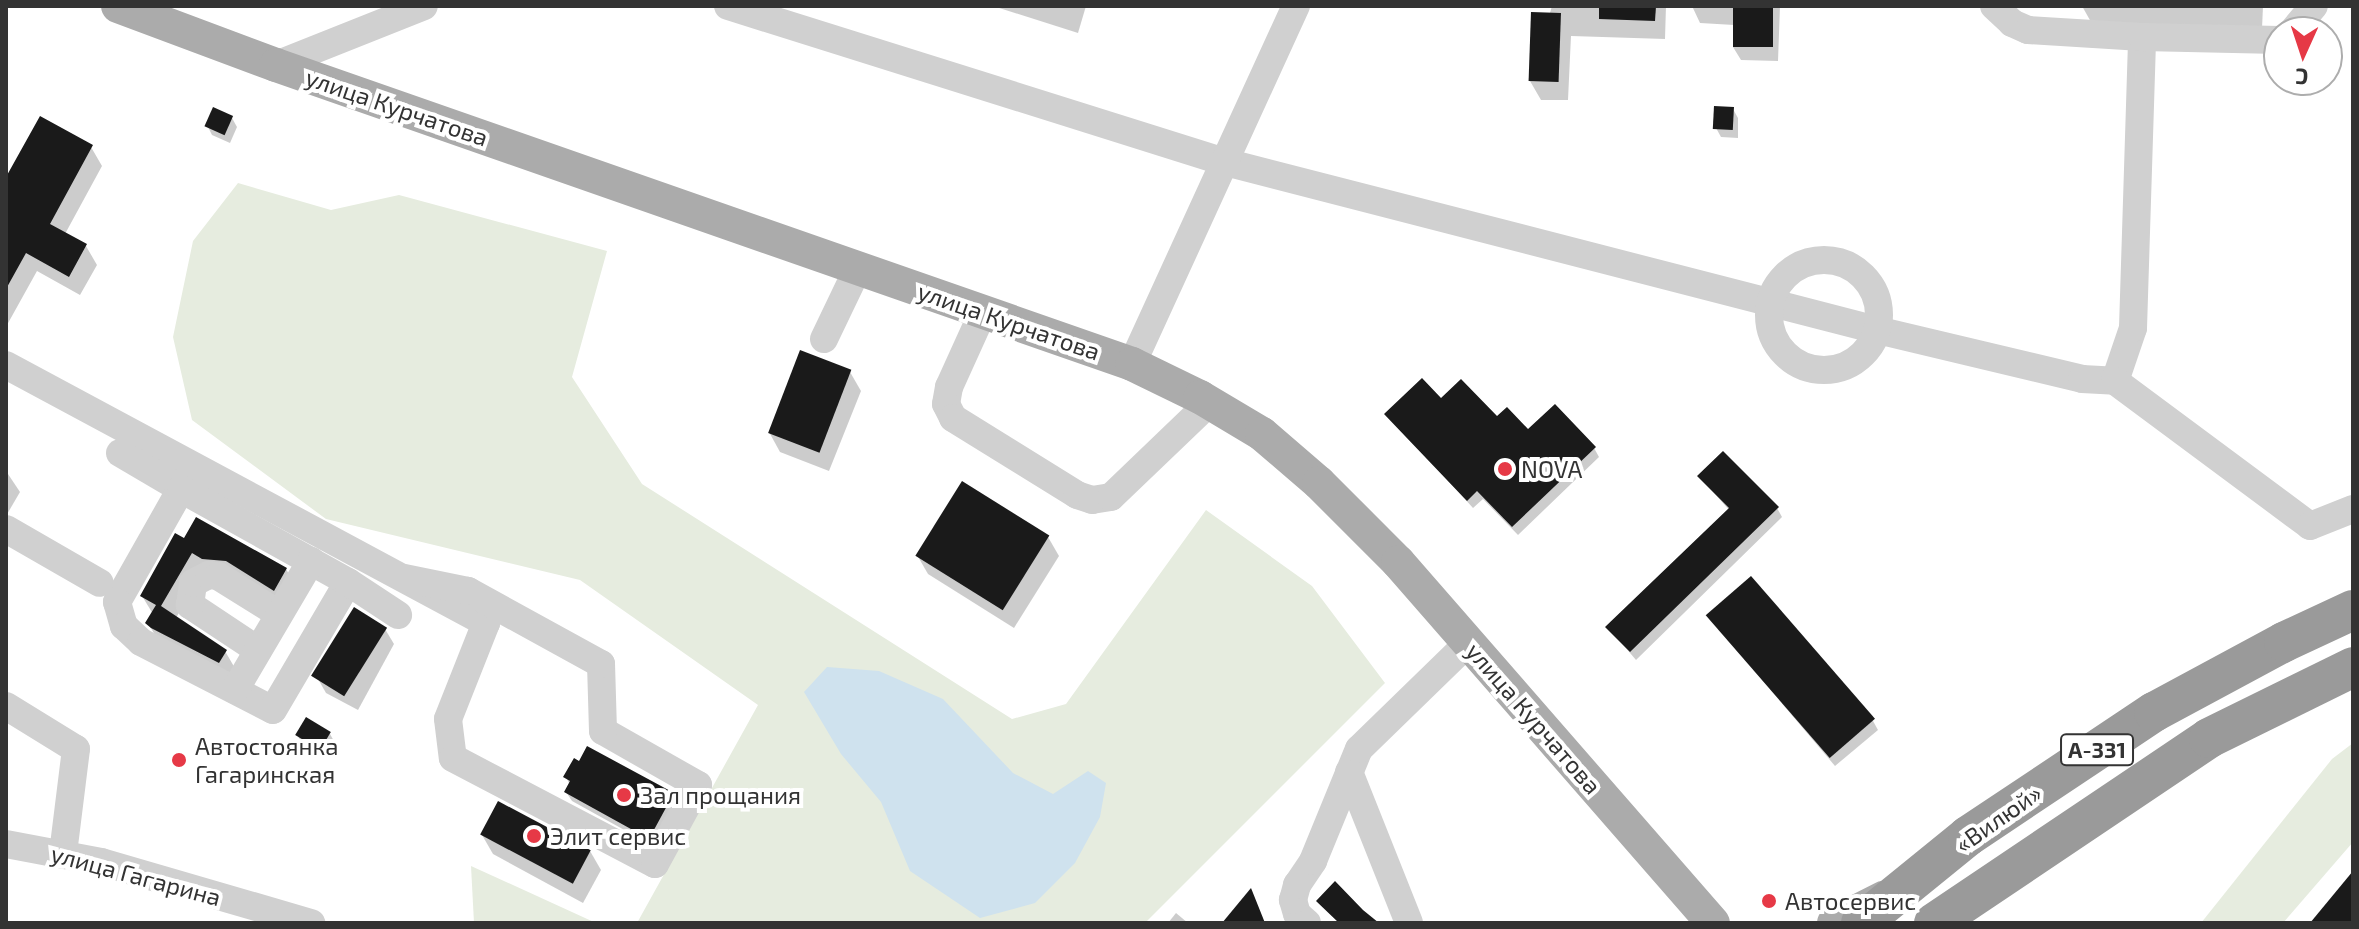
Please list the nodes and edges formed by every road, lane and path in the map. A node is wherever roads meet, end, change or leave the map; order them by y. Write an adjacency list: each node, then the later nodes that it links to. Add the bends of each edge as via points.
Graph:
1 (118, 6): 8 (main road, улица Курчатова)
2 (424, 6): 8 (street)
3 (1296, 6): 9 (street)
4 (1994, 6): 6 (street, via 2028,30)
5 (743, 8): 9 (street)
6 (2142, 37): 7 (street); 17 (street, via 2133,328)
7 (2263, 40)
8 (276, 65): 10 (main road, улица Курчатова)
9 (1225, 162): 11 (street); 15 (street)
10 (858, 268): 12 (main road, улица Курчатова); 14 (street)
11 (1770, 303): 13 (street); 13 (street, via 1775,341 1803,367 1842,367 1864,353); 13 (street, via 1781,280 1801,265 1838,262 1860,274 1874,294)
12 (983, 312): 15 (main road, улица Курчатова); 18 (street, via 949,387 946,404 953,418 1077,495 1092,500 1111,497)
13 (1877, 330): 17 (street, via 2082,379)
14 (824, 339)
15 (1132, 364): 18 (main road, улица Курчатова)
16 (6, 365): 24 (street)
17 (2115, 381): 21 (street, via 2310,526)
18 (1209, 403): 30 (main road, улица Курчатова, via 1262,434 1319,483)
19 (120, 453): 20 (street)
20 (181, 489): 23 (street); 33 (street, via 117,602 124,626 141,642)
21 (2353, 509)
22 (6, 529): 26 (street)
23 (311, 561): 25 (street); 28 (street)
24 (404, 578): 24 (street, via 486,623 448,719 453,758 655,864 698,785 603,731 601,664 468,591)
25 (348, 582): 29 (street); 33 (street, via 273,710)
26 (100, 583)
27 (2353, 610): 38 (highway, «Вилюй» / А-331, via 2154,712 1968,836)
28 (279, 614): 31 (street); 31 (street, via 218,576 193,583 190,605)
29 (398, 615)
30 (1468, 643): 35 (street, via 1359,749); 39 (main road, улица Курчатова)
31 (258, 650): 33 (street)
32 (2353, 667): 45 (highway, А-331, via 2209,738)
33 (235, 690)
34 (6, 706): 37 (street, via 76,749)
35 (1349, 772): 41 (street, via 1313,861 1297,885 1293,900); 42 (street)
36 (6, 844): 37 (street, улица Гагарина)
37 (63, 854): 40 (street, улица Гагарина)
38 (1904, 887): 43 (main road); 44 (highway, «Вилюй» / А-331)
39 (1713, 921)
40 (311, 923)
41 (1307, 923)
42 (1409, 923)
43 (1834, 923)
44 (1861, 923)
45 (1934, 923)

